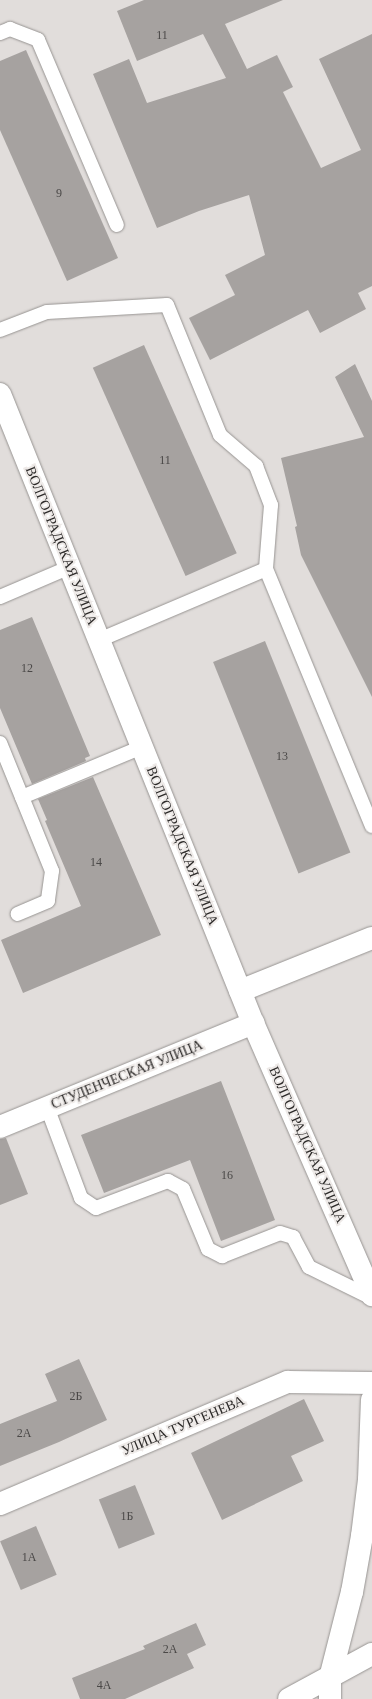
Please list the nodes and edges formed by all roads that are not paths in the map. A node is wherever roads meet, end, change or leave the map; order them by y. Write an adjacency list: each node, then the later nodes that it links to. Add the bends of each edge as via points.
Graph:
1 (0, 33): 2 (lane, via 10,29 38,40)
2 (117, 224)
3 (0, 330): 6 (lane, via 47,312 167,305 220,435 256,466 271,505)
4 (0, 394): 5 (street, ВОЛГОГРАДСКАЯ УЛИЦА)
5 (70, 567): 7 (lane); 8 (street, ВОЛГОГРАДСКАЯ УЛИЦА)
6 (266, 569): 8 (lane); 12 (lane)
7 (0, 597)
8 (99, 640): 10 (street, ВОЛГОГРАДСКАЯ УЛИЦА)
9 (0, 743): 11 (lane)
10 (142, 747): 11 (lane); 15 (street, ВОЛГОГРАДСКАЯ УЛИЦА)
11 (22, 797): 13 (lane, via 52,871 48,901)
12 (372, 826)
13 (18, 914)
14 (372, 938): 15 (street)
15 (240, 991): 16 (street, ВОЛГОГРАДСКАЯ УЛИЦА)
16 (253, 1023): 17 (street, СТУДЕНЧЕСКАЯ УЛИЦА); 19 (street, ВОЛГОГРАДСКАЯ УЛИЦА)
17 (47, 1107): 18 (street, СТУДЕНЧЕСКАЯ УЛИЦА); 20 (lane, via 81,1198 96,1208 168,1181 183,1189 208,1249 222,1256 280,1233 293,1237 309,1267)
18 (0, 1127)
19 (372, 1295)
20 (372, 1298)
21 (372, 1383): 23 (street, УЛИЦА ТУРГЕНЕВА, via 288,1382)
22 (372, 1400): 25 (street, via 369,1480 362,1536)
23 (0, 1504)
24 (372, 1654): 25 (street)
25 (330, 1689): 26 (street)
26 (289, 1699)

